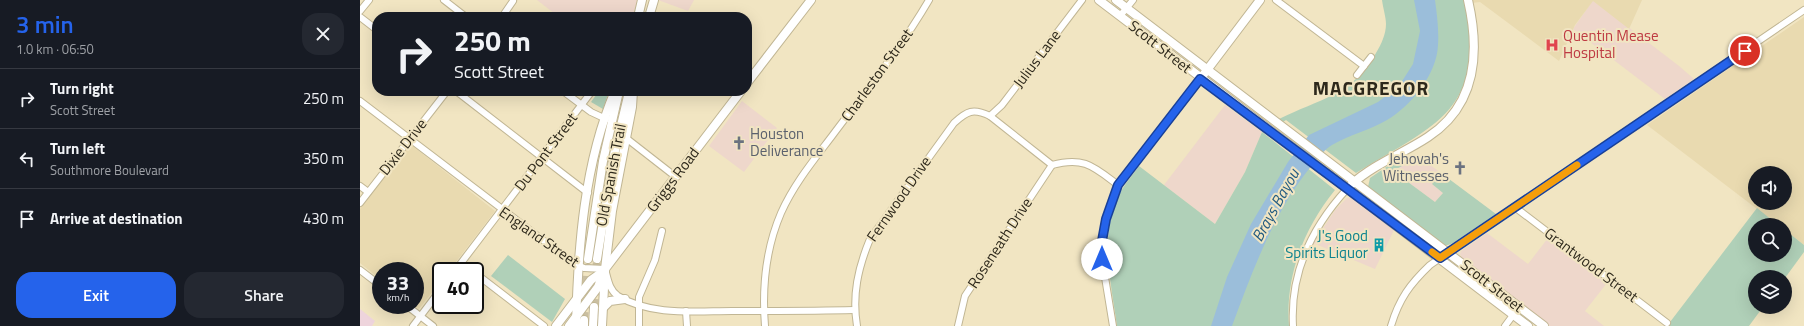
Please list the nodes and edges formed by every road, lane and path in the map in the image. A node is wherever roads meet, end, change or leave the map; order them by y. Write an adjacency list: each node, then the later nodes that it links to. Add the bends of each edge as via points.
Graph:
1 (369, 0): 17 (street)
2 (444, 0): 18 (street)
3 (642, 0): 20 (main road)
4 (654, 0): 21 (main road)
5 (811, 0): 29 (main road)
6 (929, 0): 76 (street, Charleston Street, via 905,38 794,189 781,213 768,257 764,282)
7 (1082, 0): 42 (street, Julius Lane, via 1002,105)
8 (1099, 0): 22 (main road, Scott Street)
9 (1116, 0): 15 (main road, Scott Street)
10 (1133, 0): 15 (street)
11 (1260, 0): 27 (main road)
12 (1276, 0): 26 (street)
13 (1468, 0): 49 (main road, via 1474,24 1475,56 1472,79 1457,108 1429,137)
14 (514, 1): 19 (street)
15 (1127, 8): 22 (street); 27 (main road, Scott Street)
16 (1804, 10): 56 (street)
17 (360, 11)
18 (460, 12)
19 (506, 12)
20 (639, 12)
21 (650, 12)
22 (1120, 16): 30 (main road, Scott Street)
23 (360, 17): 24 (street)
24 (372, 26)
25 (1371, 57): 26 (street)
26 (1364, 66): 28 (street)
27 (1207, 70): 30 (main road); 49 (main road, Scott Street)
28 (1357, 76)
29 (752, 77)
30 (1200, 79): 50 (street); 52 (main road, Scott Street)
31 (443, 96): 45 (street, Dixie Drive)
32 (462, 96): 46 (street)
33 (569, 96): 41 (street)
34 (588, 96): 41 (street, Du Pont Street)
35 (613, 96): 43 (main road)
36 (619, 96): 37 (main road, Old Spanish Trail, via 603,160 592,259)
37 (629, 96)
38 (632, 96): 44 (main road)
39 (737, 96): 48 (main road, Griggs Road)
40 (360, 101): 45 (street, England Street)
41 (581, 105): 43 (street, via 595,115); 46 (street, Du Pont Street)
42 (990, 116): 47 (street); 74 (street, Fernwood Drive, via 980,111 971,111 954,123 870,239 856,279)
43 (606, 118): 54 (main road)
44 (626, 138): 48 (street); 63 (main road, via 612,211)
45 (410, 140): 53 (street, Dixie Drive); 57 (street, England Street)
46 (542, 158): 54 (street); 57 (street, Du Pont Street)
47 (1052, 165): 50 (street, via 1076,160 1095,168); 94 (street, Roseneath Drive, via 972,285 966,296)
48 (676, 177): 63 (main road, Griggs Road)
49 (1355, 182): 52 (main road); 59 (main road, Scott Street)
50 (1118, 185): 95 (street, via 1106,219 1102,241 1102,259)
51 (360, 186): 53 (street)
52 (1348, 189): 60 (main road, Scott Street); 96 (street, via 1317,228 1305,253 1295,297)
53 (368, 192): 55 (street, Dixie Drive)
54 (588, 193): 62 (main road)
55 (360, 203)
56 (1516, 208): 59 (street); 81 (street, Grantwood Street)
57 (502, 211): 61 (street, Du Pont Street); 62 (street, England Street)
58 (662, 231): 70 (street, via 655,260 638,297)
59 (1449, 253): 60 (street); 72 (main road, Scott Street)
60 (1440, 258): 78 (main road, Scott Street); 97 (street, via 1414,280 1404,294)
61 (463, 262)
62 (579, 266): 63 (street, England Street); 67 (main road)
63 (605, 269): 67 (main road, Griggs Road, via 591,280); 68 (street, via 611,289); 73 (main road); 80 (main road, Griggs Road)
64 (360, 270): 65 (street)
65 (372, 279)
66 (484, 280): 84 (street)
67 (577, 299): 80 (main road); 85 (main road, Griggs Road)
68 (625, 299): 70 (street); 73 (main road, via 610,301)
69 (432, 301): 79 (street)
70 (638, 304): 75 (street, via 651,308); 90 (street)
71 (594, 307): 88 (main road)
72 (1519, 307): 78 (street); 100 (main road, Scott Street)
73 (603, 308): 89 (main road)
74 (854, 310): 76 (street); 93 (street, Fernwood Drive)
75 (686, 311): 76 (street); 91 (street)
76 (764, 311): 92 (street, Charleston Street)
77 (417, 314): 79 (street)
78 (1513, 315): 98 (street); 99 (main road, Scott Street)
79 (420, 316): 82 (street); 83 (street)
80 (581, 321): 86 (main road, Griggs Road); 87 (main road)
81 (1667, 323)
82 (413, 326)
83 (433, 326)
84 (544, 326)
85 (556, 326)
86 (569, 326)
87 (576, 326)
88 (593, 326)
89 (602, 326)
90 (639, 326)
91 (687, 326)
92 (766, 326)
93 (857, 326)
94 (958, 326)
95 (1113, 326)
96 (1294, 326)
97 (1391, 326)
98 (1505, 326)
99 (1528, 326)
100 (1544, 326)

